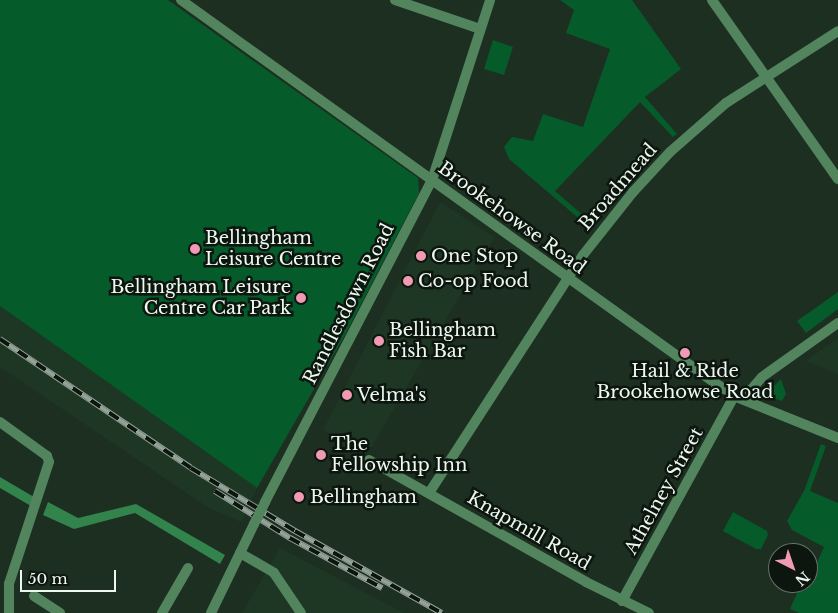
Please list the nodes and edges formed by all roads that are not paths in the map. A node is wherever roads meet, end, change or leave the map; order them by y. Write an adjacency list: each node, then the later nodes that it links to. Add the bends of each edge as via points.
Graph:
1 (181, 0): 9 (street, Brookehowse Road)
2 (395, 0): 5 (street)
3 (490, 0): 5 (street, Randlesdown Road)
4 (712, 0): 7 (street)
5 (480, 29): 9 (street, Randlesdown Road)
6 (838, 31): 7 (street, Broadmead)
7 (765, 75): 8 (street); 10 (street, Broadmead, via 709,117 651,172 613,214)
8 (838, 179)
9 (432, 180): 10 (street, Brookehowse Road); 17 (street, Randlesdown Road, bridge)
10 (568, 278): 12 (street, Brookehowse Road); 16 (street, Broadmead)
11 (838, 323): 12 (street, Athelney Street)
12 (739, 397): 14 (street, Brookehowse Road); 20 (street, Athelney Street)
13 (0, 422): 21 (street, via 47,456 49,462 9,584)
14 (838, 438)
15 (369, 460): 16 (street, Knapmill Road)
16 (429, 494): 20 (street, Knapmill Road)
17 (240, 553): 24 (street, Randlesdown Road); 25 (street, via 274,573)
18 (188, 568): 23 (street)
19 (34, 596): 22 (street)
20 (622, 602): 26 (street, Knapmill Road)
21 (9, 613)
22 (60, 613)
23 (162, 613)
24 (211, 613)
25 (301, 613)
26 (649, 613)

